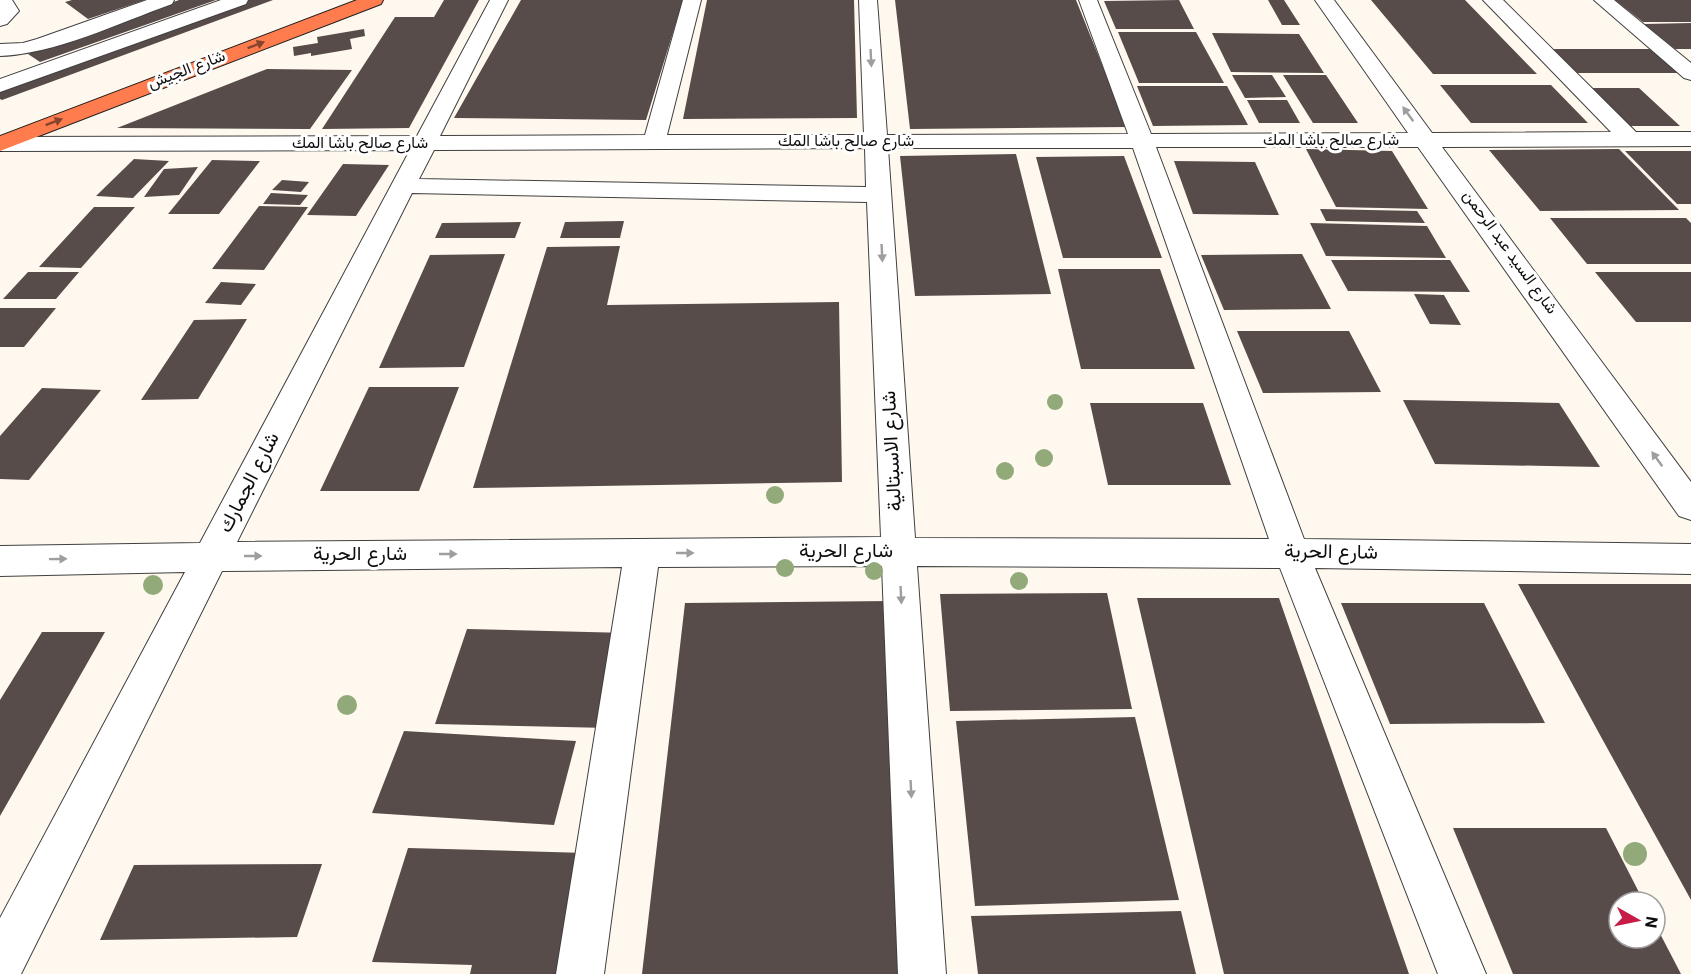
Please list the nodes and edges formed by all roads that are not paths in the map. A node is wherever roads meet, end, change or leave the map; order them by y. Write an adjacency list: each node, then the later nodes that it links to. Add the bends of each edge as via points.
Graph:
1 (3, 0): 13 (street, via 9,11)
2 (165, 0): 14 (street, via 44,43)
3 (239, 0): 17 (street)
4 (330, 0): 16 (highway, شارع الجيش)
5 (374, 0): 25 (highway, شارع الجيش, one-way to 5)
6 (499, 0): 23 (street, شارع الجمارك)
7 (692, 0): 24 (street)
8 (868, 0): 22 (street, شارع الاسبتالية, one-way to 22)
9 (1088, 0): 21 (street)
10 (1324, 0): 19 (street, شارع السيد عبد الرحمن, one-way to 10)
11 (1492, 0): 20 (street)
12 (1603, 0): 15 (street)
13 (0, 20)
14 (0, 50)
15 (1691, 74)
16 (117, 78)
17 (0, 86)
18 (1691, 139): 20 (street, شارع صالح باشا المك)
19 (1428, 140): 20 (street, شارع صالح باشا المك); 21 (street, شارع صالح باشا المك); 28 (street, شارع السيد عبد الرحمن, one-way to 19)
20 (1631, 140)
21 (1142, 141): 22 (street, شارع صالح باشا المك); 30 (street)
22 (876, 142): 24 (street, شارع صالح باشا المك); 27 (street, شارع الاسبتالية)
23 (425, 143): 24 (street, شارع صالح باشا المك); 25 (street, شارع صالح باشا المك); 26 (street, شارع الجمارك)
24 (654, 143)
25 (0, 144)
26 (403, 186): 27 (street); 32 (street, شارع الجمارك)
27 (879, 195): 29 (street, شارع الاسبتالية, one-way to 29)
28 (1691, 507)
29 (898, 552): 30 (street, شارع الحرية); 31 (street, شارع الحرية, one-way to 29); 37 (street, شارع الاسبتالية, one-way to 37)
30 (1291, 552): 33 (street, شارع الحرية); 38 (street)
31 (642, 553): 32 (street, شارع الحرية, one-way to 31); 36 (street)
32 (212, 556): 34 (street, شارع الحرية, one-way to 32); 35 (street, شارع الجمارك)
33 (1691, 560)
34 (0, 561)
35 (0, 966)
36 (580, 974)
37 (922, 974)
38 (1462, 974)

